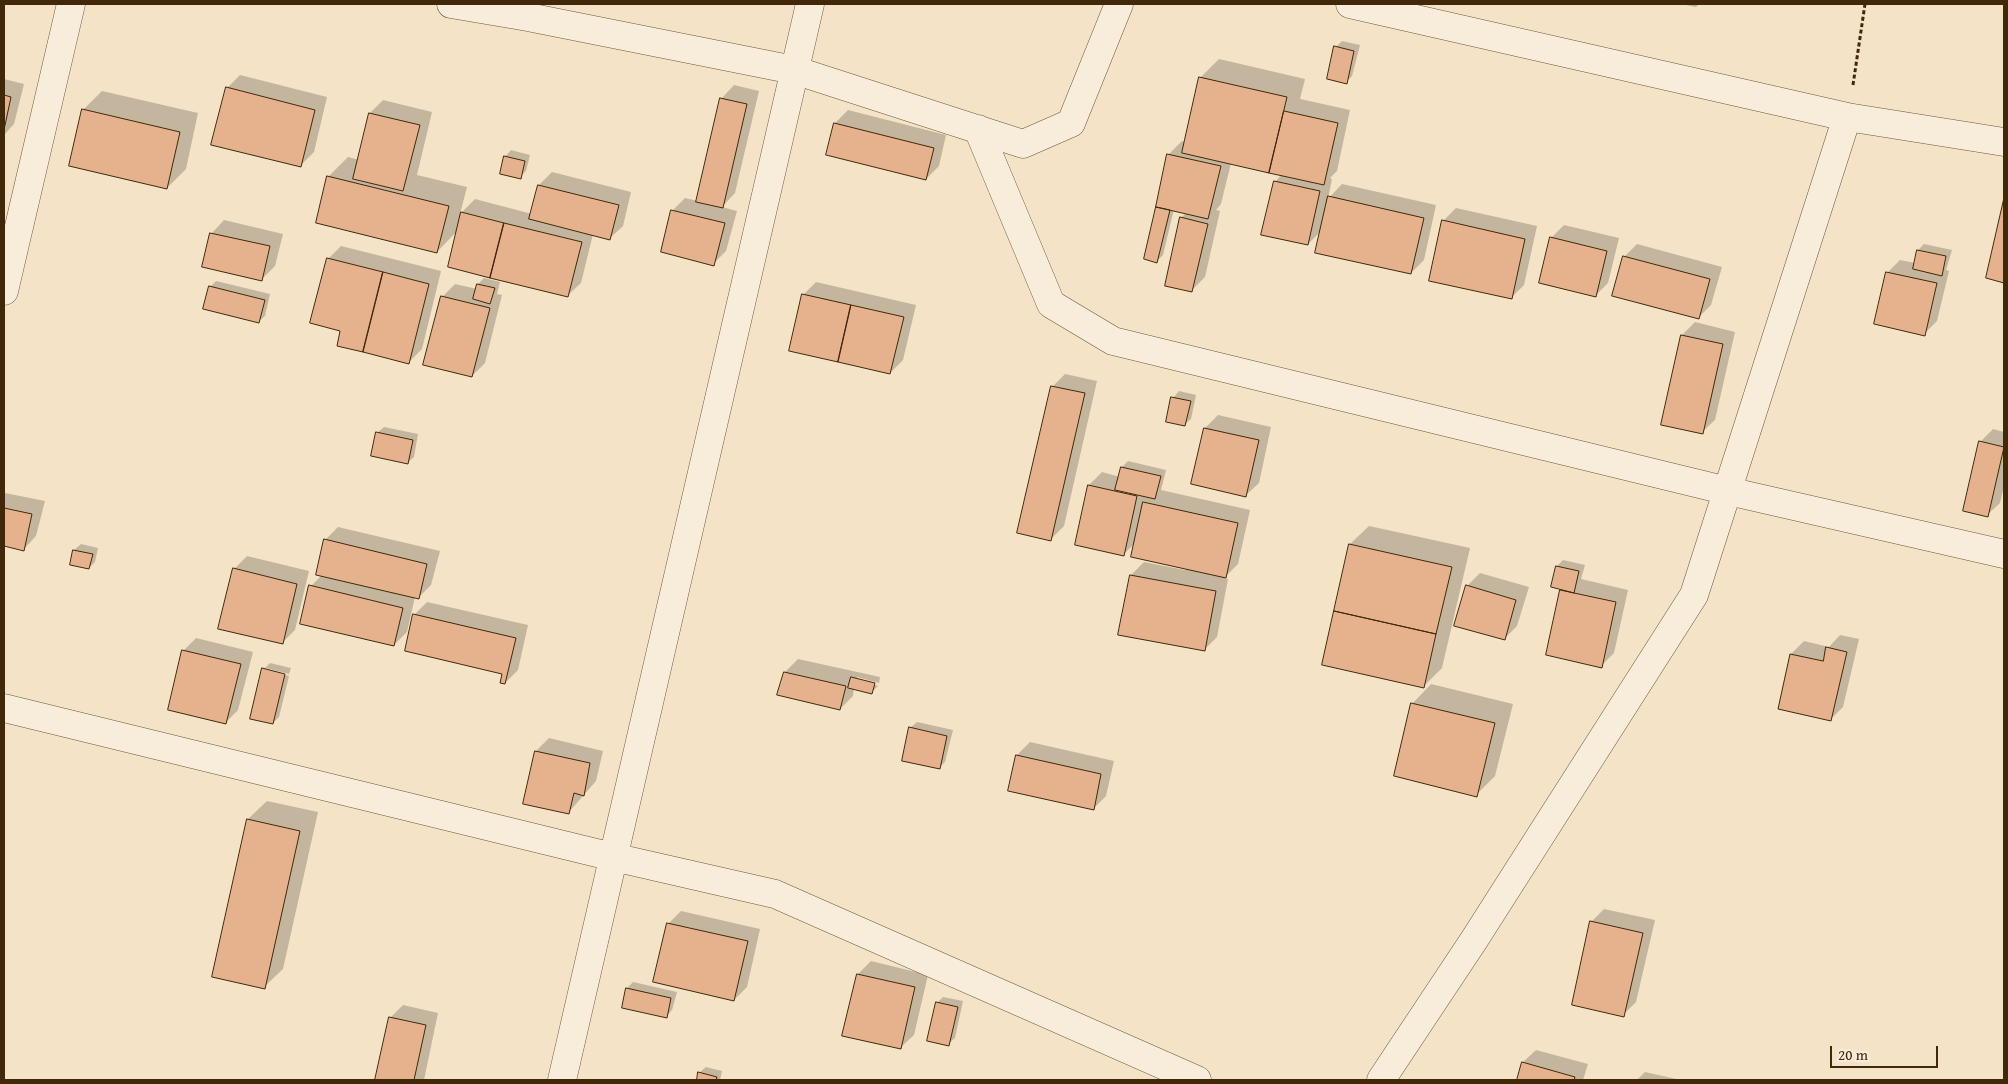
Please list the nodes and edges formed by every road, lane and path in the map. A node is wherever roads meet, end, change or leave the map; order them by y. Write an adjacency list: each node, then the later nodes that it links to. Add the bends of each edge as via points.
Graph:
1 (71, 4): 11 (street)
2 (451, 4): 7 (street)
3 (810, 4): 7 (street)
4 (1119, 4): 9 (street, via 1071,123 1023,144)
5 (1350, 4): 8 (street)
6 (1866, 4): 8 (path)
7 (794, 70): 9 (street); 15 (street)
8 (1847, 117): 10 (street); 12 (street)
9 (978, 130): 12 (street, via 1051,304 1113,341)
10 (2004, 142)
11 (4, 291)
12 (1728, 491): 13 (street); 18 (street, via 1694,595)
13 (2004, 554)
14 (4, 708): 15 (street)
15 (613, 857): 16 (street); 17 (street, via 775,894)
16 (562, 1080)
17 (1197, 1080)
18 (1381, 1080)

